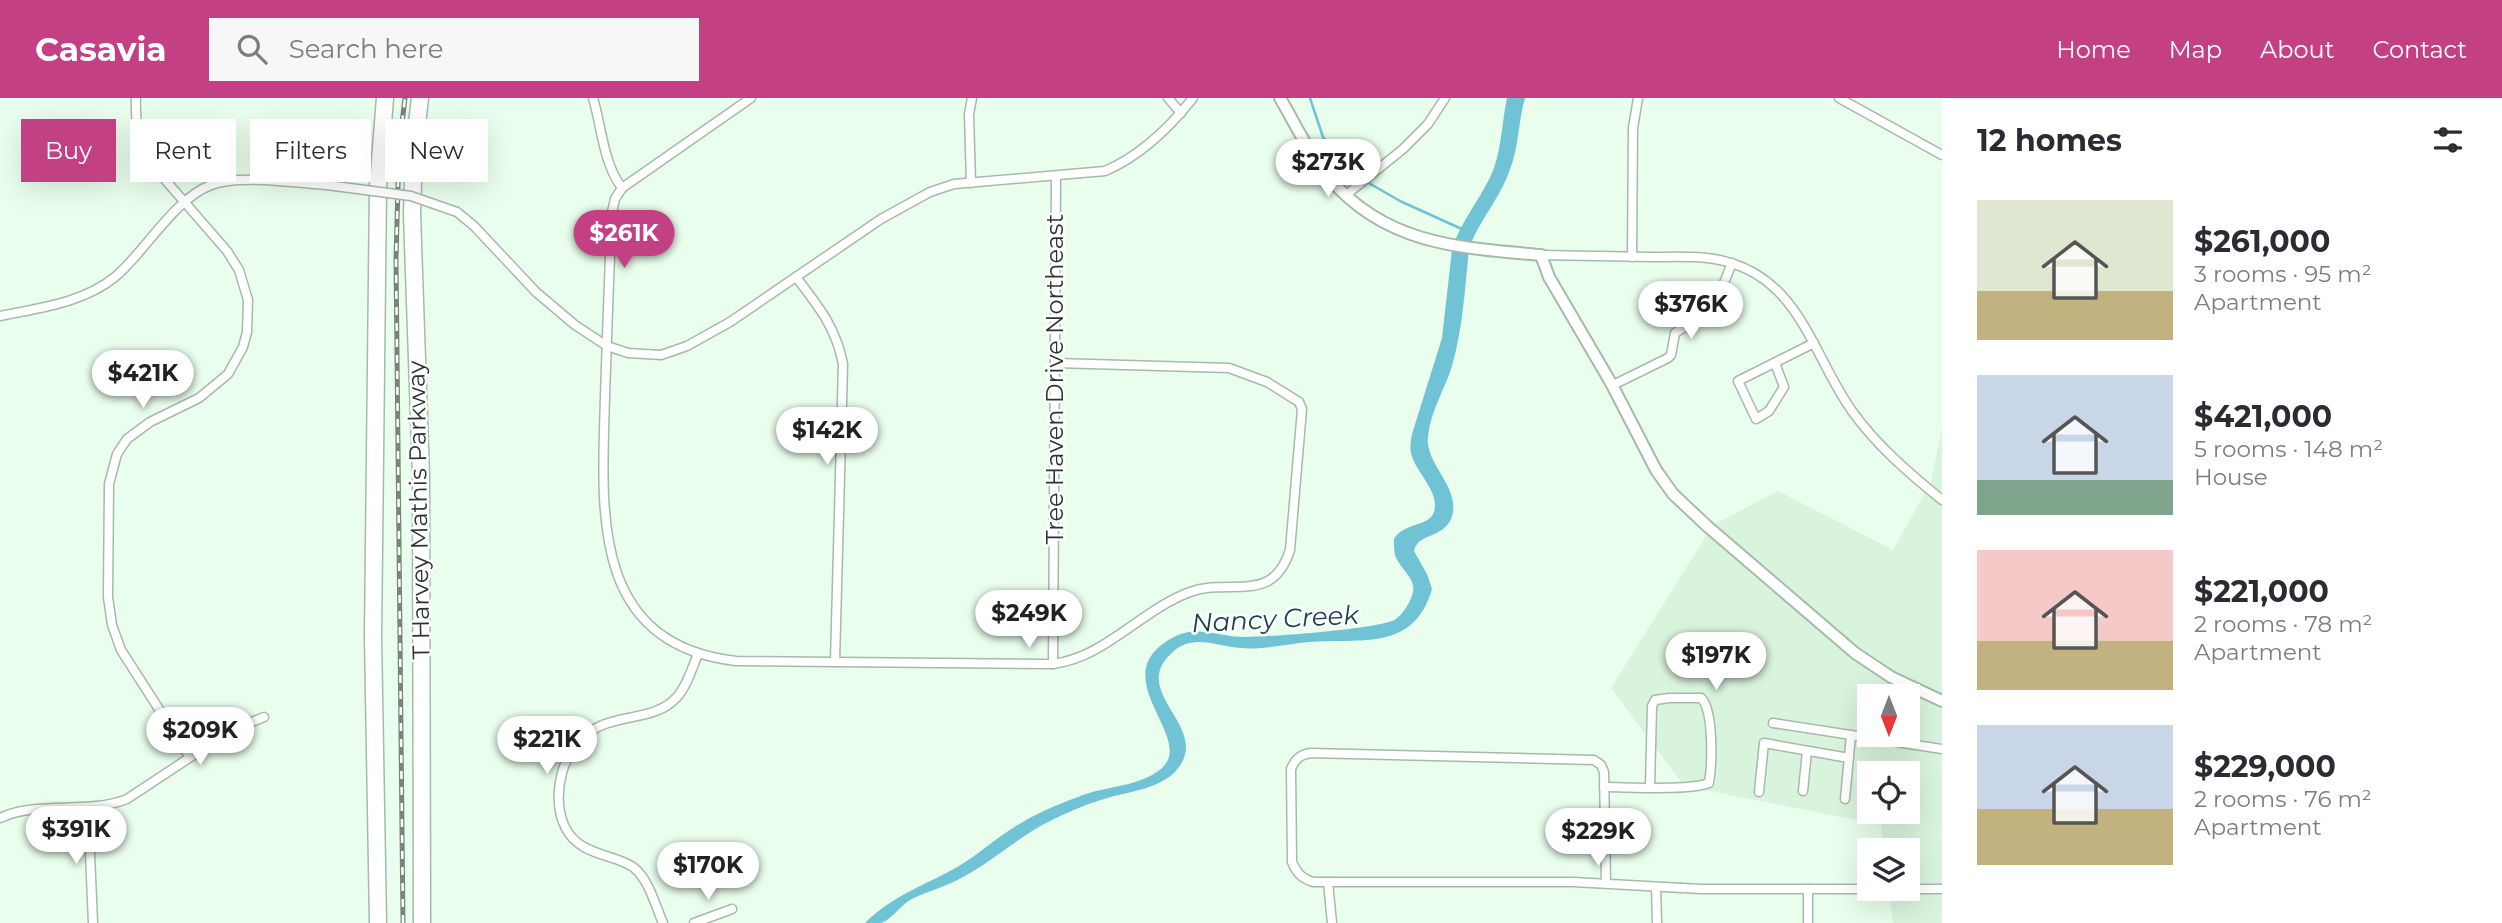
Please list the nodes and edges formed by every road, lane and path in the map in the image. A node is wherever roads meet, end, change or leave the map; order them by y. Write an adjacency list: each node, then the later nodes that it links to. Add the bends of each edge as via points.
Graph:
1 (136, 98): 19 (street, via 140,143 155,170)
2 (385, 98): 58 (highway, T Harvey Mathis Parkway, via 378,186 373,624)
3 (420, 98): 59 (highway, T Harvey Mathis Parkway, via 412,214 421,476)
4 (593, 98): 17 (street, via 608,163)
5 (751, 98): 17 (street)
6 (972, 98): 16 (street)
7 (1168, 98): 13 (street)
8 (1193, 98): 13 (street)
9 (1445, 98): 18 (street, via 1428,124)
10 (1638, 98): 21 (street, via 1633,128)
11 (1839, 98): 14 (street)
12 (1281, 99): 18 (street, via 1318,161)
13 (1181, 113): 15 (street, via 1116,166)
14 (1942, 155)
15 (1056, 177): 16 (street); 27 (street, Tree Haven Drive Northeast)
16 (971, 183): 23 (street, via 930,192)
17 (622, 188): 26 (street, via 612,212)
18 (1351, 192): 20 (street, via 1381,222 1401,232 1427,240)
19 (184, 203): 24 (street, via 125,268 102,286 74,299); 26 (street, bridge, via 202,189 225,182 327,184 411,196 457,212 553,307); 40 (street, via 239,270 248,300 247,332 236,361 218,384 141,428 117,454 109,484 108,597 121,650)
20 (1541, 255): 21 (street); 29 (street, via 1549,277)
21 (1632, 257): 22 (street, via 1698,257)
22 (1732, 263): 25 (street, via 1759,275 1785,297); 29 (street, via 1713,310 1675,333 1671,355)
23 (796, 277): 26 (street, via 677,351 645,355); 32 (street, via 832,327 844,364)
24 (1, 314)
25 (1814, 343): 28 (street); 30 (street, via 1838,390 1868,431)
26 (607, 346): 31 (street, via 604,514 615,570 646,620)
27 (1055, 362): 33 (street, Tree Haven Drive Northeast); 33 (street, via 1229,368 1267,382 1303,409 1290,550 1278,574 1254,587 1209,587 1187,593 1084,656)
28 (1775, 363): 28 (street, via 1738,382 1756,419 1769,411 1784,387)
29 (1613, 385): 34 (street, via 1673,494 1863,659)
30 (1942, 500)
31 (698, 654): 32 (street, via 736,661); 60 (street, via 685,685 670,704 610,721 578,742 566,763 559,792 561,818 570,835 586,849 617,859 639,874)
32 (835, 662): 33 (street)
33 (1053, 664)
34 (1942, 701)
35 (264, 717): 40 (street, via 230,731)
36 (1773, 723): 37 (street)
37 (1851, 735): 38 (street); 41 (street)
38 (1942, 750)
39 (1807, 751): 41 (street); 44 (street); 45 (street, via 1764,743)
40 (189, 757): 47 (street, via 127,799)
41 (1849, 758): 46 (street)
42 (1604, 787): 43 (street); 49 (street, via 1601,765 1590,759 1304,754 1291,769 1292,862 1304,879); 50 (street)
43 (1650, 787): 43 (street, via 1709,783 1710,721 1701,698 1660,698 1651,706)
44 (1803, 791)
45 (1759, 792)
46 (1845, 799)
47 (88, 807): 48 (street, via 32,809); 57 (street)
48 (0, 818)
49 (1328, 882): 50 (street); 62 (street)
50 (1606, 883): 51 (street)
51 (1656, 887): 52 (street); 63 (street)
52 (1808, 889): 53 (street); 64 (street)
53 (1857, 889)
54 (1920, 889): 55 (street)
55 (1942, 889)
56 (732, 909): 61 (street)
57 (93, 923)
58 (378, 923)
59 (422, 923)
60 (663, 923)
61 (694, 923)
62 (1332, 923)
63 (1657, 923)
64 (1808, 923)

